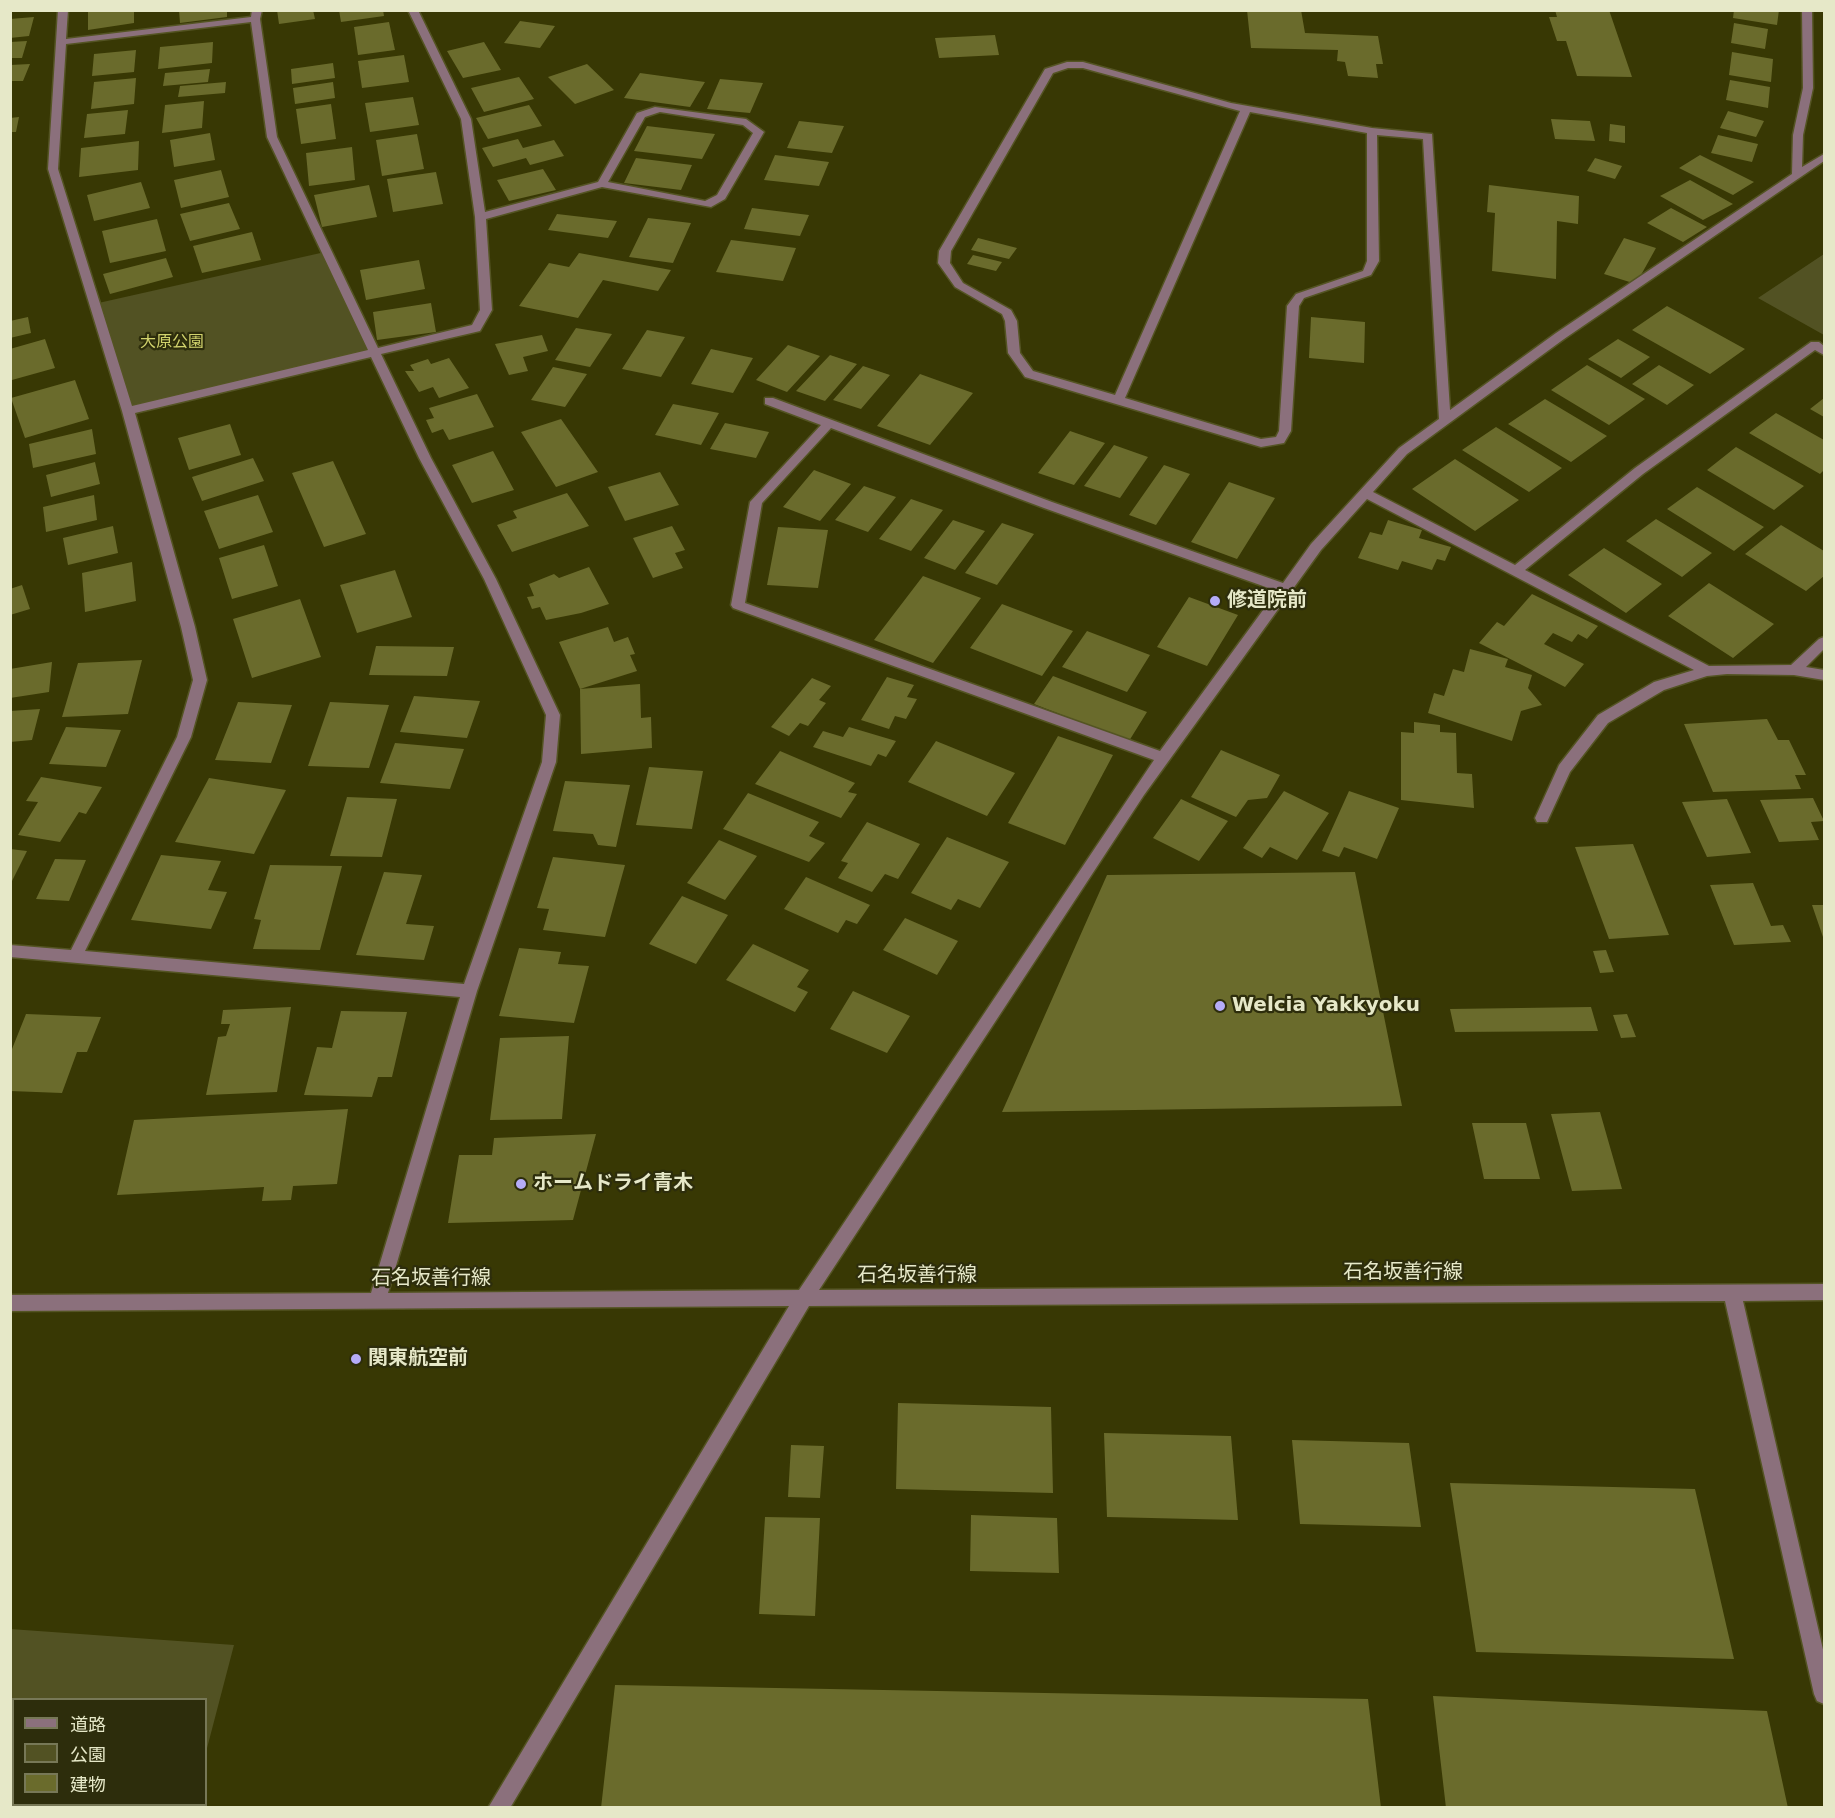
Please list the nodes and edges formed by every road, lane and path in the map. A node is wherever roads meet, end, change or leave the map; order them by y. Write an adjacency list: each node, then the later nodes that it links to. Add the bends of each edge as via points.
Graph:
1 (63, 10): 5 (street)
2 (413, 10): 11 (street, via 466,119)
3 (1807, 10): 9 (street, via 1808,88 1798,135)
4 (256, 15): 5 (street); 13 (street, via 272,136)
5 (62, 42): 16 (street, via 52,169)
6 (1246, 109): 7 (street); 14 (street); 14 (street, via 1083,65 1067,64 1049,71 945,251 944,263 959,285 1007,312 1014,353 1029,375)
7 (1372, 130): 14 (street, via 1373,261 1367,273 1300,296 1293,306 1285,431 1280,440 1261,443); 17 (street, via 1428,136)
8 (1824, 157): 9 (street)
9 (1797, 176): 17 (street, via 1560,336)
10 (602, 184): 10 (street, via 707,205 721,197 759,132 746,122 659,109 641,115); 11 (street)
11 (480, 217): 13 (street, via 486,310 476,328)
12 (1824, 351): 20 (street, via 1815,345 1639,471)
13 (374, 353): 16 (street); 30 (street, via 424,458 490,579 553,715 549,762)
14 (1119, 399)
15 (769, 400): 18 (street)
16 (128, 411): 29 (street, via 200,680 184,737)
17 (1445, 420): 19 (street, via 1403,451)
18 (829, 423): 21 (street); 26 (street, via 756,502 738,605)
19 (1366, 493): 20 (street); 21 (street, via 1316,547)
20 (1516, 571): 24 (street)
21 (1285, 589): 26 (street)
22 (1824, 642): 23 (street)
23 (1794, 670): 24 (street); 25 (street)
24 (1707, 671): 27 (street, via 1659,686 1604,719 1564,769)
25 (1824, 675)
26 (1163, 758): 33 (street)
27 (1542, 818)
28 (10, 951): 29 (street)
29 (75, 955): 30 (street)
30 (470, 991): 34 (street)
31 (1732, 1292): 32 (street, 石名坂善行線); 33 (street, 石名坂善行線); 36 (street)
32 (1824, 1292)
33 (804, 1298): 34 (street, 石名坂善行線); 37 (street)
34 (377, 1300): 35 (street, 石名坂善行線)
35 (10, 1303)
36 (1824, 1694)
37 (498, 1808)

